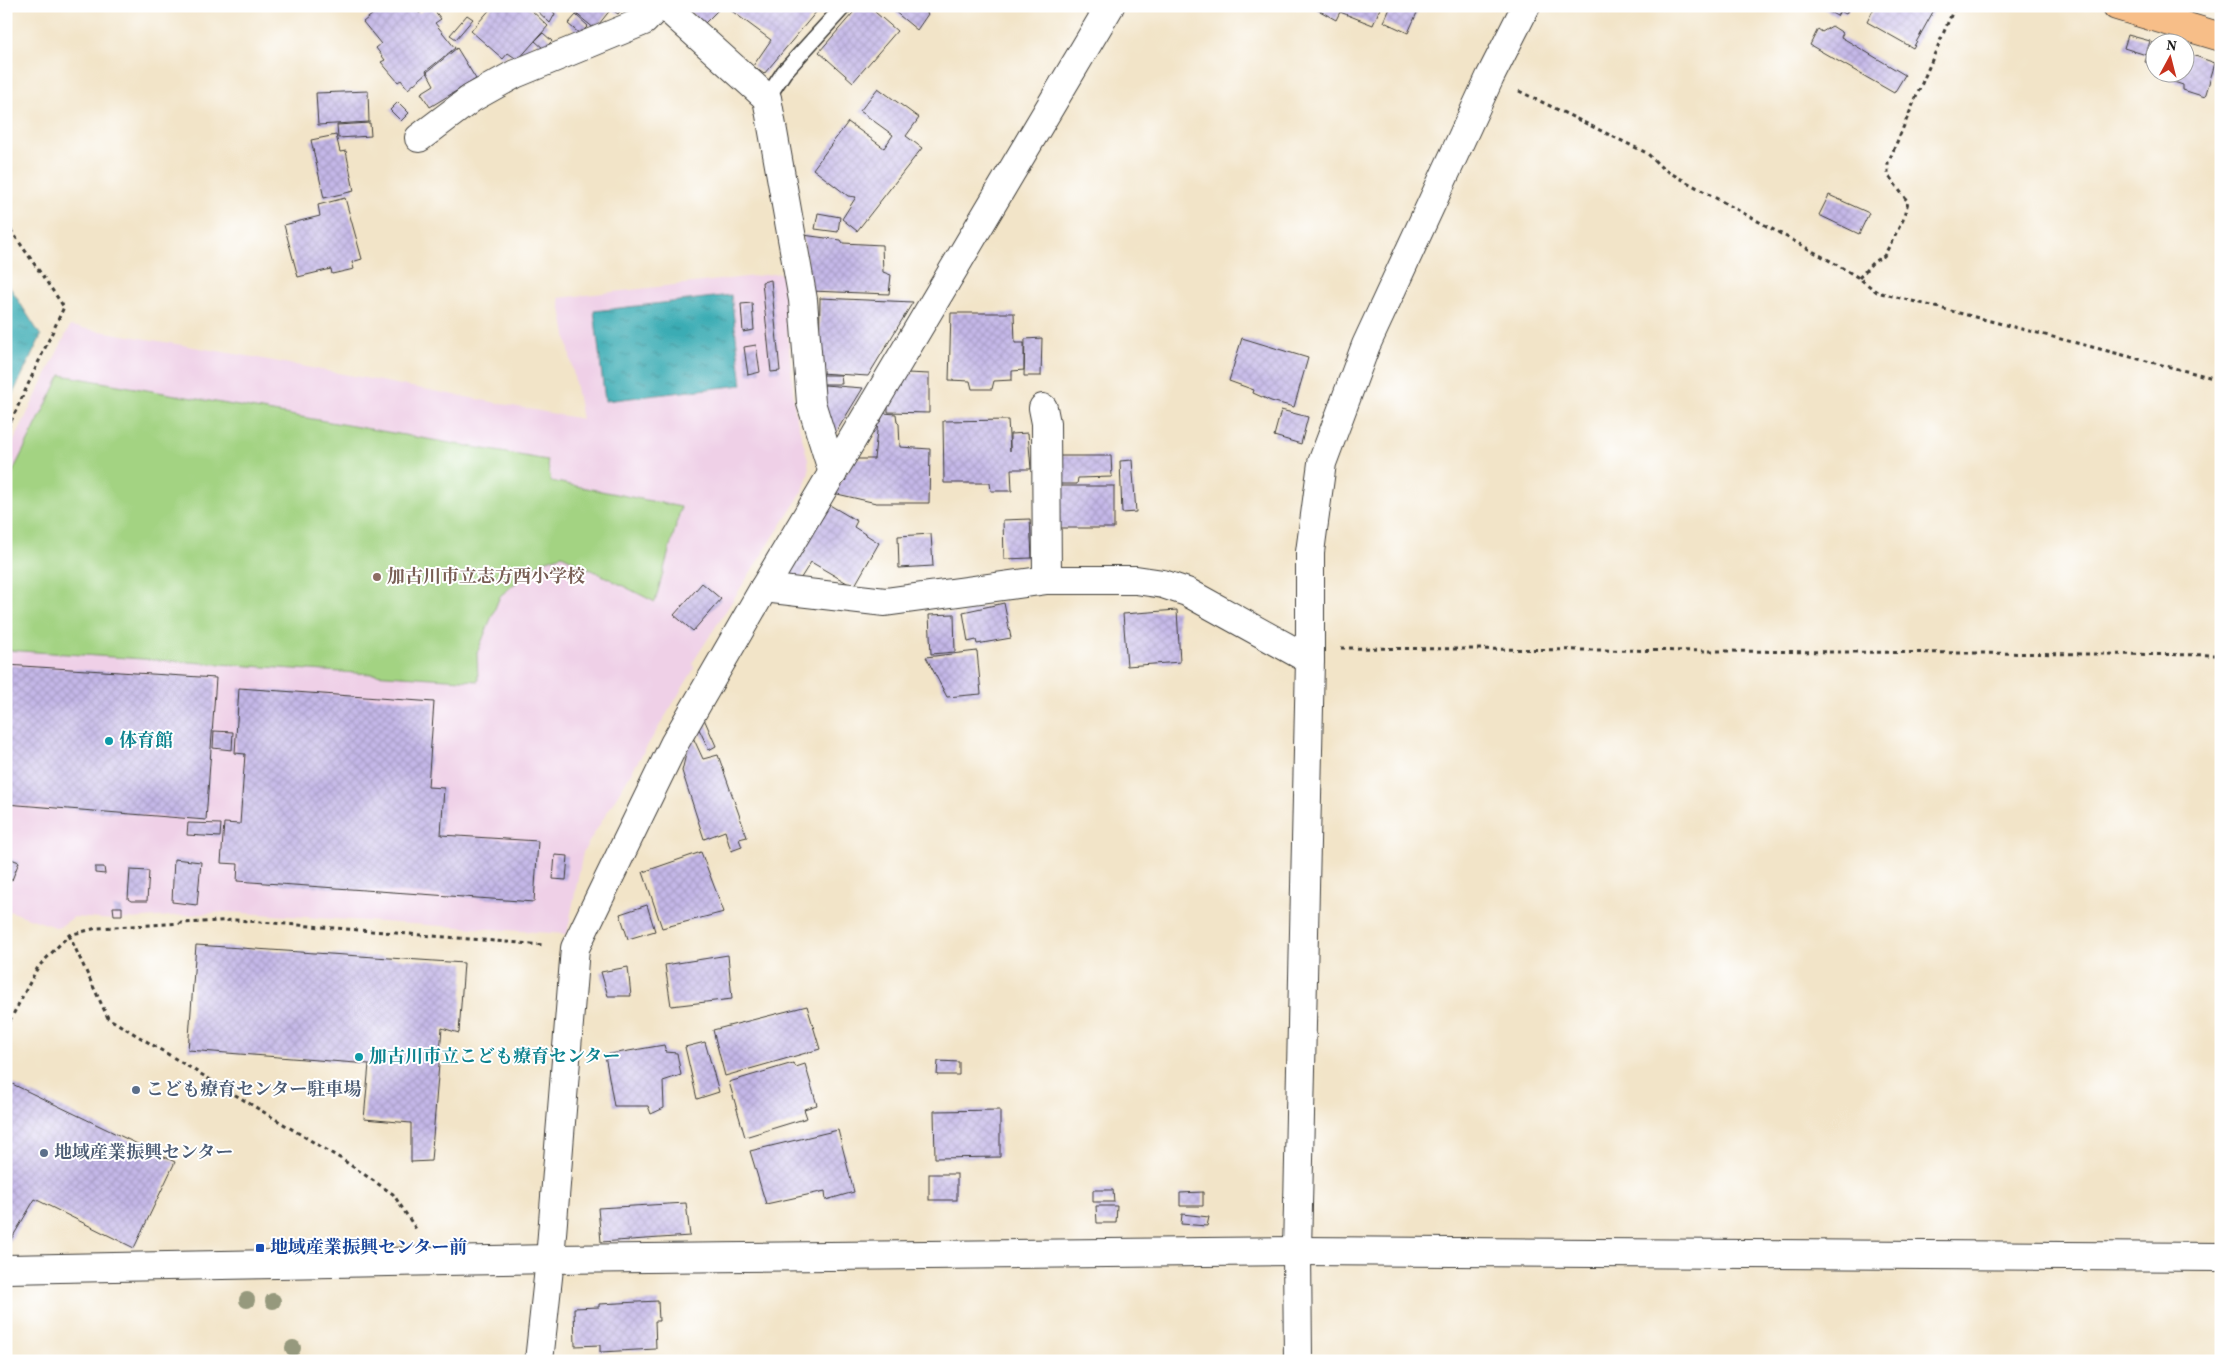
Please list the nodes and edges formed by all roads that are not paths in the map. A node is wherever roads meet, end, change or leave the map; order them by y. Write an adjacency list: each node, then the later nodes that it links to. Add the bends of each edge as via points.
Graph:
1 (658, 6): 9 (street, via 644,21 515,74 472,98)
2 (666, 6): 8 (street)
3 (844, 6): 8 (lane, via 784,72)
4 (1110, 6): 11 (street)
5 (1526, 6): 14 (street, via 1366,345 1322,462 1310,552)
6 (2117, 6): 7 (main road)
7 (2221, 37)
8 (767, 98): 11 (street, via 802,300 811,403)
9 (419, 138)
10 (1043, 408): 12 (street, via 1046,423)
11 (833, 473): 13 (street)
12 (1047, 580): 13 (street, via 885,602); 14 (street, via 1136,580 1163,584 1186,592)
13 (764, 588): 17 (street, via 674,744 575,948)
14 (1310, 654): 15 (street)
15 (1297, 1251): 16 (street); 17 (street); 20 (street)
16 (2221, 1257)
17 (550, 1259): 18 (street); 19 (street)
18 (6, 1269)
19 (539, 1361)
20 (1298, 1361)

